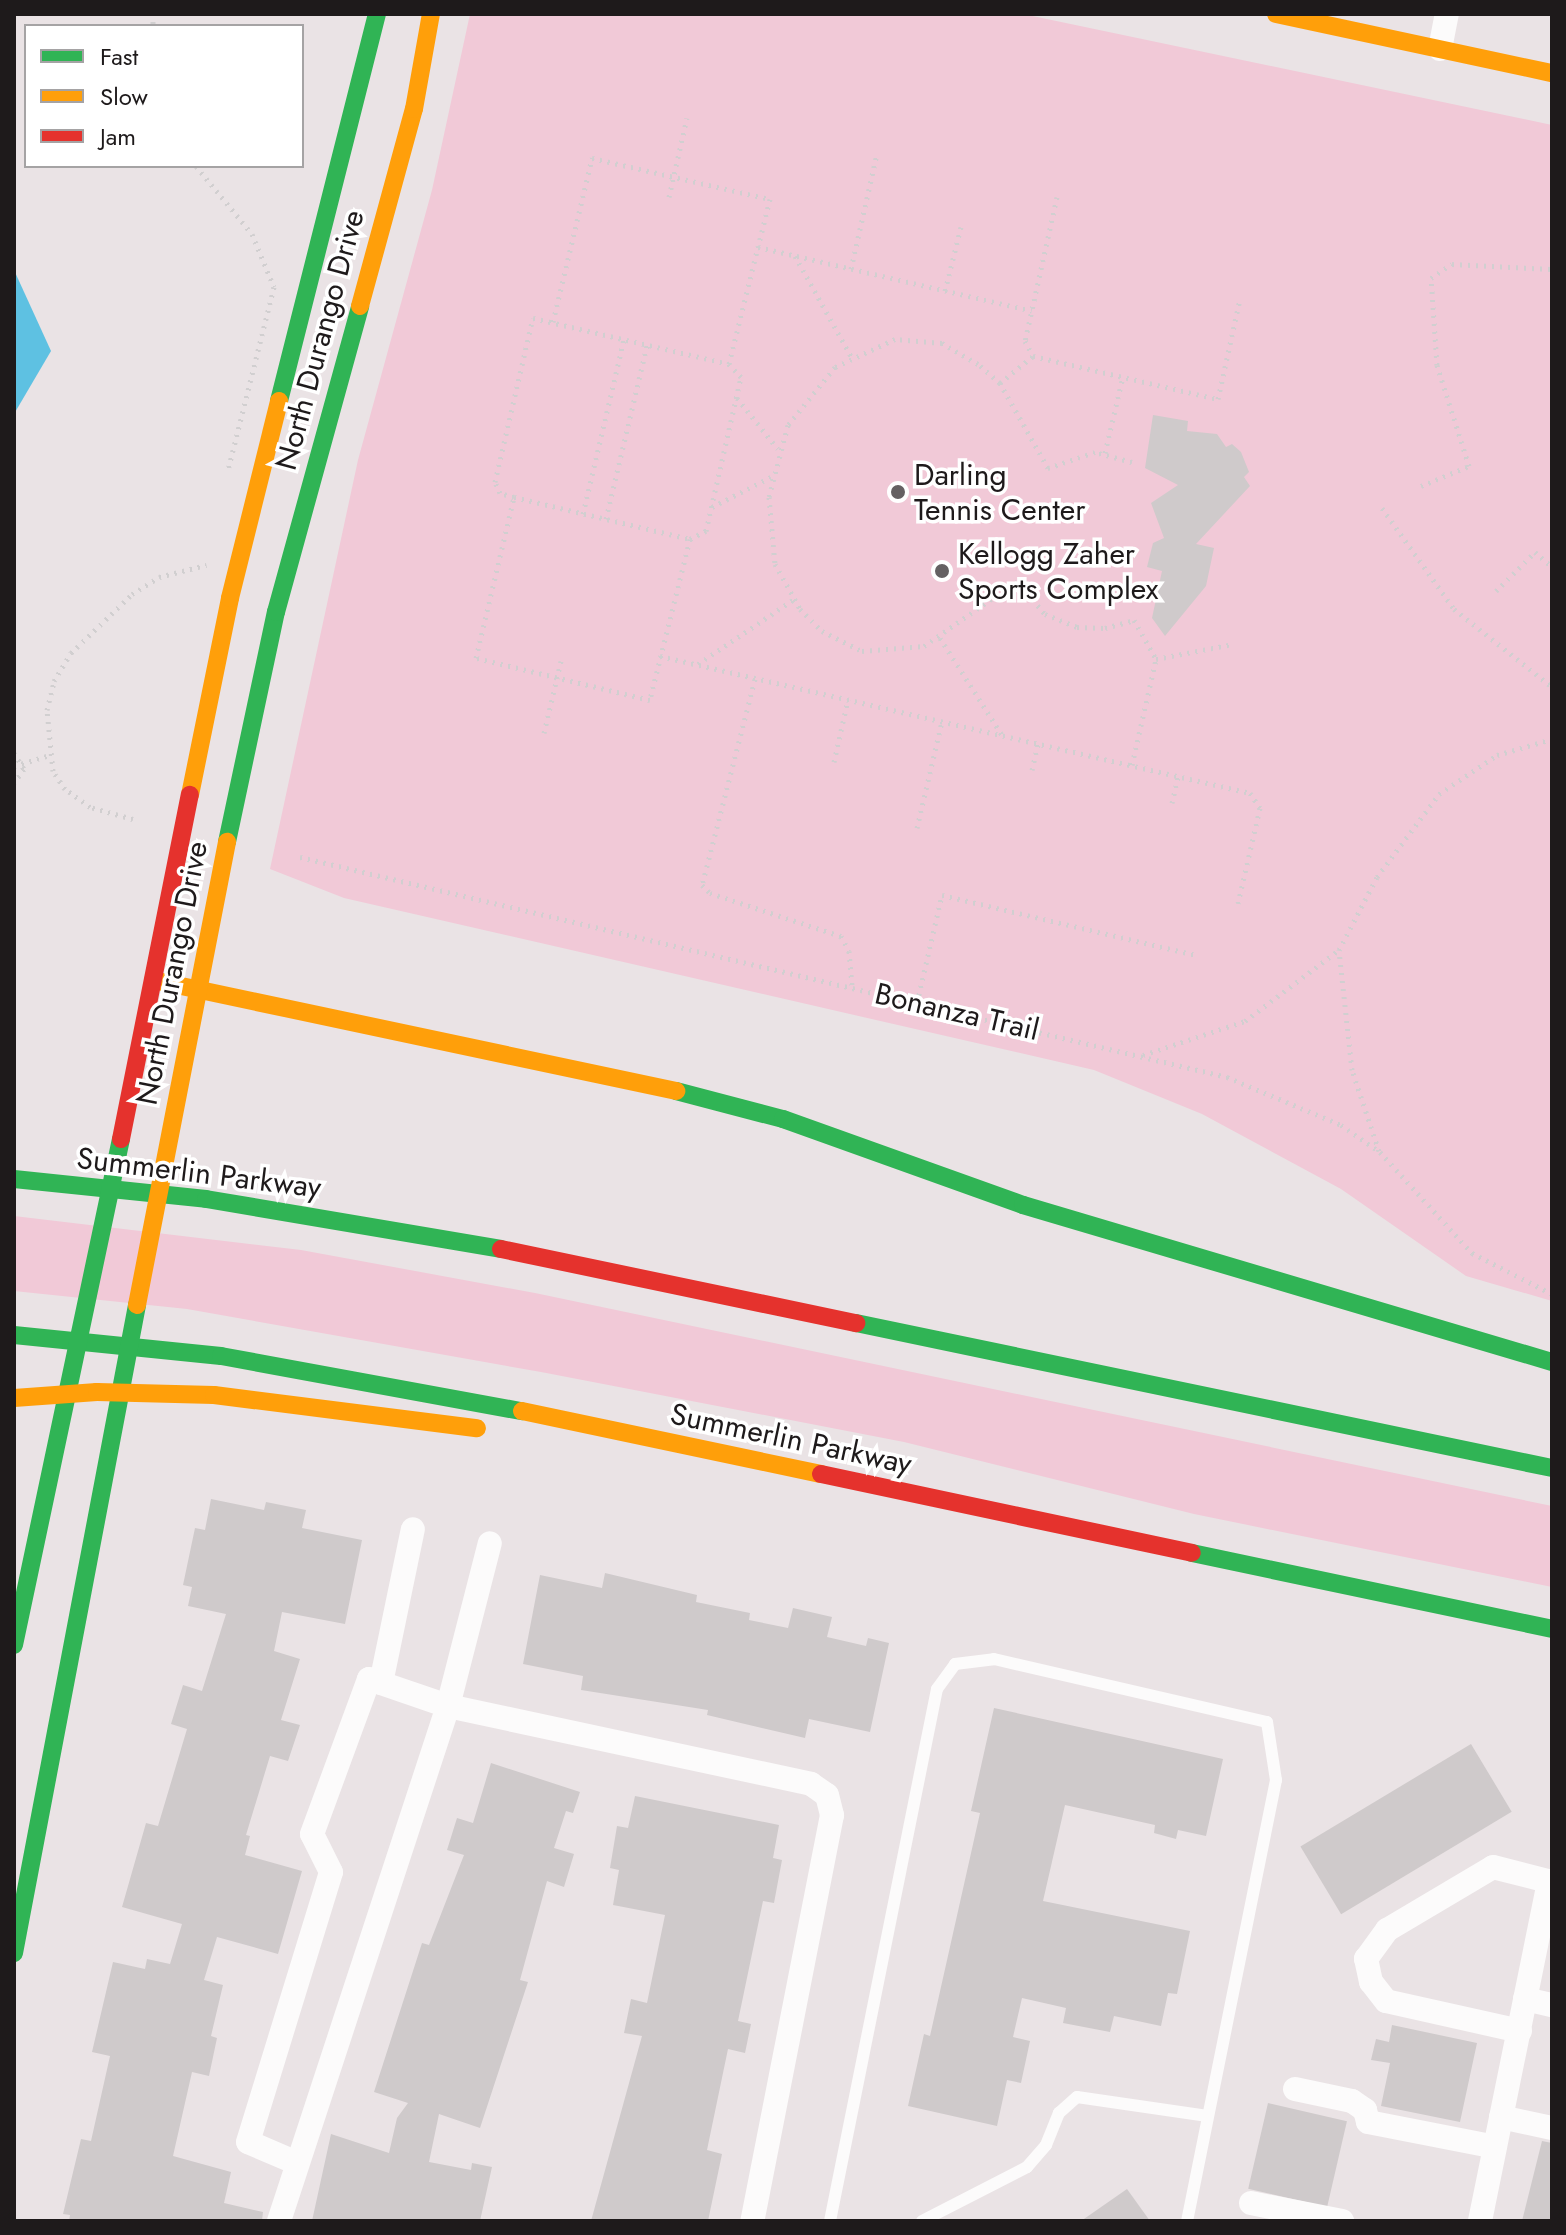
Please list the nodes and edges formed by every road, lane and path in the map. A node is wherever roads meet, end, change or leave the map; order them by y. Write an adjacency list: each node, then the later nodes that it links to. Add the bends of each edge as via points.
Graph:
1 (377, 14): 77 (main road, North Durango Drive, via 362,93 230,598)
2 (431, 14): 79 (main road, North Durango Drive, via 414,109 276,612)
3 (1276, 14): 5 (main road)
4 (1447, 14): 5 (street)
5 (1440, 49): 6 (main road)
6 (1552, 73)
7 (687, 118): 10 (path)
8 (877, 154): 16 (path)
9 (198, 168): 18 (path, via 252,234)
10 (674, 177): 11 (path); 14 (path, via 770,199); 22 (path, via 592,158)
11 (669, 197)
12 (1057, 197): 21 (path)
13 (961, 227): 19 (path)
14 (758, 247): 15 (path); 27 (path)
15 (795, 256): 16 (path); 25 (path)
16 (851, 269): 19 (path)
17 (1552, 269): 35 (path, via 1452,264 1431,278 1437,365 1469,466)
18 (274, 287)
19 (945, 291): 21 (path)
20 (1240, 299): 28 (path, via 1218,399)
21 (1032, 311): 26 (path, via 1025,341)
22 (553, 322): 23 (path); 36 (path, via 533,318 495,482 500,493)
23 (624, 339): 24 (path); 39 (path)
24 (647, 345): 27 (path); 40 (path)
25 (851, 356): 29 (path, via 895,339 942,343); 31 (path, via 803,401)
26 (1033, 356): 28 (path); 29 (path)
27 (729, 364): 30 (path, via 741,377)
28 (1123, 376): 32 (path)
29 (1000, 383): 32 (path, via 1048,468 1081,454)
30 (737, 397): 31 (path); 37 (path)
31 (779, 450): 34 (path)
32 (1105, 453): 33 (path)
33 (1132, 462)
34 (772, 477): 37 (path); 45 (path, via 775,564)
35 (1421, 486)
36 (514, 497): 39 (path); 52 (path, via 476,658)
37 (712, 507): 41 (path, via 706,531)
38 (1382, 508): 54 (path, via 1454,609)
39 (583, 514): 40 (path)
40 (606, 519): 41 (path)
41 (690, 539): 48 (path)
42 (206, 565): 62 (path, via 159,577 132,594 71,653 54,681 47,710)
43 (1552, 567): 44 (path, via 1535,552)
44 (1496, 591)
45 (793, 600): 46 (path, via 822,631 862,651 901,651); 51 (path)
46 (940, 638): 49 (path, via 1017,581 1045,614 1077,627 1105,628 1134,620); 58 (path)
47 (1233, 644): 49 (path)
48 (660, 656): 51 (path); 52 (path, via 650,700)
49 (1156, 659): 65 (path)
50 (561, 661): 52 (path)
51 (696, 665): 53 (path)
52 (557, 678): 57 (path)
53 (755, 679): 55 (path); 78 (path, via 702,885 710,893 841,936 849,951)
54 (1552, 687)
55 (848, 700): 56 (path); 63 (path)
56 (942, 721): 58 (path); 72 (path)
57 (544, 733)
58 (1002, 735): 60 (path)
59 (1552, 739): 75 (path, via 1497,755 1439,794 1377,877)
60 (1038, 744): 65 (path); 67 (path)
61 (14, 753): 64 (path)
62 (49, 755): 64 (path); 71 (path, via 65,789 90,807)
63 (834, 762)
64 (24, 764): 66 (path); 69 (path, via 23,775)
65 (1132, 765): 68 (path)
66 (14, 766)
67 (1032, 770)
68 (1178, 776): 70 (path); 74 (path, via 1250,793 1257,800 1260,808)
69 (14, 783)
70 (1172, 803)
71 (133, 819)
72 (917, 828)
73 (300, 857): 78 (path, Bonanza Trail)
74 (1238, 903)
75 (1339, 950): 81 (path, via 1245,1021); 82 (path, via 1352,1070)
76 (1196, 955): 80 (path, via 942,895)
77 (153, 980): 79 (main road); 95 (main road, North Durango Drive, via 50,1493)
78 (852, 988): 80 (path, Bonanza Trail)
79 (196, 990): 86 (main road, via 656,1086 783,1119 1023,1205); 99 (main road, North Durango Drive)
80 (917, 1003): 81 (path, Bonanza Trail)
81 (1143, 1055): 82 (path, Bonanza Trail, via 1285,1097)
82 (1380, 1152): 84 (path, Bonanza Trail, via 1472,1253)
83 (14, 1179): 90 (main road, Summerlin Parkway, via 206,1199 398,1228)
84 (1552, 1294)
85 (14, 1335): 91 (main road, Summerlin Parkway, via 221,1356 408,1387)
86 (1552, 1362)
87 (14, 1398): 88 (main road, via 97,1392 214,1395)
88 (499, 1431)
89 (547, 1437): 91 (main road)
90 (1552, 1468)
91 (800, 1469): 94 (main road, Summerlin Parkway)
92 (413, 1529): 96 (street)
93 (490, 1543): 97 (street)
94 (1552, 1629)
95 (14, 1645)
96 (381, 1683): 97 (street); 108 (street, via 369,1679 312,1834 331,1872 248,2142)
97 (448, 1706): 108 (street); 111 (street, via 811,1784 827,1795 832,1815)
98 (1550, 1881): 100 (street); 102 (street, via 1493,1867 1387,1930 1366,1959 1371,1982 1386,2001)
99 (14, 1953)
100 (1525, 1999): 101 (street); 102 (street)
101 (1552, 2005)
102 (1520, 2031): 105 (street)
103 (1295, 2089): 107 (street, via 1352,2101 1365,2110 1368,2122)
104 (1208, 2116): 112 (lane, via 1276,1780 1267,1722 994,1659 955,1664 937,1689); 113 (lane, via 1077,2097 1059,2113 1046,2145 1027,2167); 114 (lane)
105 (1501, 2117): 106 (street); 107 (street)
106 (1552, 2128)
107 (1495, 2147): 116 (street)
108 (297, 2163): 110 (street)
109 (1251, 2203): 115 (street)
110 (279, 2221)
111 (752, 2221)
112 (830, 2221)
113 (922, 2221)
114 (1187, 2221)
115 (1342, 2221)
116 (1480, 2221)

